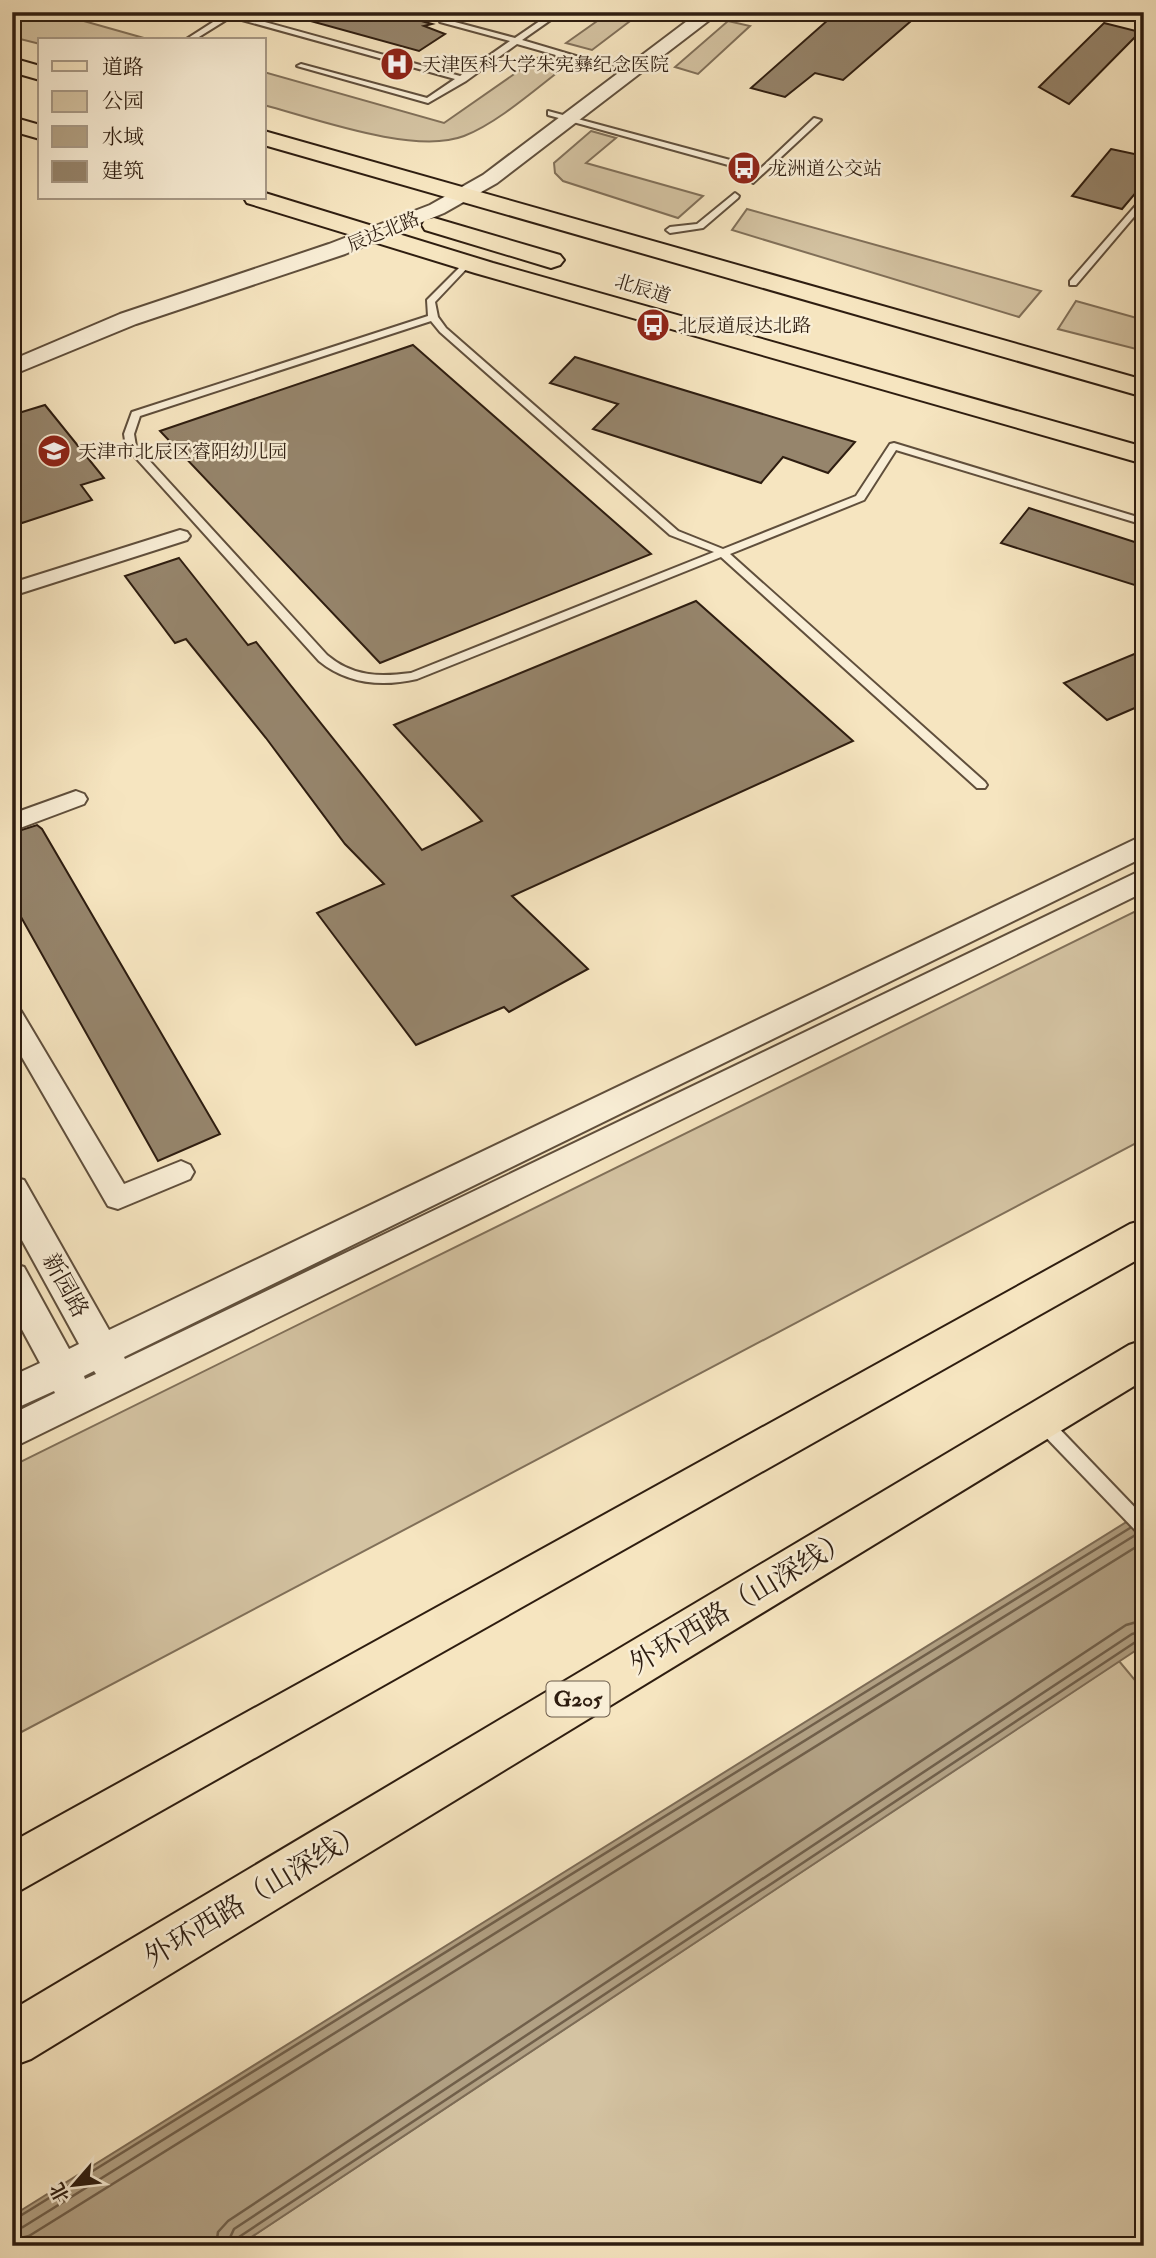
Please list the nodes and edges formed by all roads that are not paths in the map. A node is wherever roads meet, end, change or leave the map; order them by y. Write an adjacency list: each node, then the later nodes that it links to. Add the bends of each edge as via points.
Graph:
1 (558, 12): 7 (lane)
2 (687, 12): 12 (street, 辰达北路)
3 (711, 12): 12 (street, 辰达北路)
4 (228, 13): 6 (lane); 14 (lane)
5 (443, 20): 7 (lane)
6 (192, 38)
7 (518, 40): 12 (lane); 14 (lane)
8 (12, 52): 9 (main road)
9 (38, 59)
10 (12, 65): 13 (main road)
11 (302, 66): 14 (lane, via 428,101)
12 (621, 70): 17 (street, 辰达北路)
13 (38, 73)
14 (463, 79)
15 (12, 103): 16 (main road)
16 (38, 110)
17 (560, 115): 19 (lane, via 742,166 753,173 753,180); 23 (street, 辰达北路); 24 (street, 辰达北路)
18 (266, 120): 24 (main road)
19 (817, 120)
20 (12, 124): 21 (main road)
21 (38, 131)
22 (266, 139): 25 (main road, 北辰道)
23 (490, 179): 24 (main road); 32 (main road)
24 (464, 183): 25 (main road, 北辰道); 30 (street, 辰达北路); 41 (main road, 北辰道)
25 (439, 187): 29 (street, 辰达北路)
26 (735, 196): 32 (lane, via 700,226)
27 (1144, 199): 36 (lane)
28 (262, 200): 31 (main road)
29 (379, 218): 30 (main road); 31 (main road); 33 (main road); 39 (street, 辰达北路)
30 (414, 219): 34 (main road)
31 (349, 227): 38 (street, 辰达北路)
32 (670, 230): 40 (main road)
33 (467, 263): 37 (lane, via 430,302); 43 (main road)
34 (574, 267)
35 (601, 275): 42 (main road, 北辰道)
36 (1073, 284)
37 (433, 317): 46 (lane, via 674,533); 46 (lane, via 136,414 129,434 131,447 337,672 372,680 413,676)
38 (12, 348)
39 (12, 368)
40 (1144, 368)
41 (1144, 389)
42 (1144, 435)
43 (1144, 456)
44 (1144, 522): 46 (lane, via 894,446 860,499)
45 (180, 536): 47 (street)
46 (722, 552): 48 (lane)
47 (12, 590)
48 (981, 785)
49 (76, 799): 50 (street)
50 (12, 823)
51 (1144, 845): 59 (street)
52 (1144, 879): 59 (street)
53 (12, 1018): 54 (street, via 118,1198)
54 (181, 1172)
55 (12, 1190): 59 (street, 新园路)
56 (1144, 1236): 65 (main road)
57 (12, 1277): 60 (street, 新园路)
58 (1144, 1358): 62 (main road, 外环西路（山深线） / G205)
59 (110, 1365): 60 (street)
60 (70, 1385): 61 (street); 63 (street)
61 (12, 1394)
62 (1040, 1419): 64 (lane); 66 (main road, 外环西路（山深线） / G205)
63 (12, 1432)
64 (1144, 1528)
65 (12, 1870)
66 (12, 2040)

